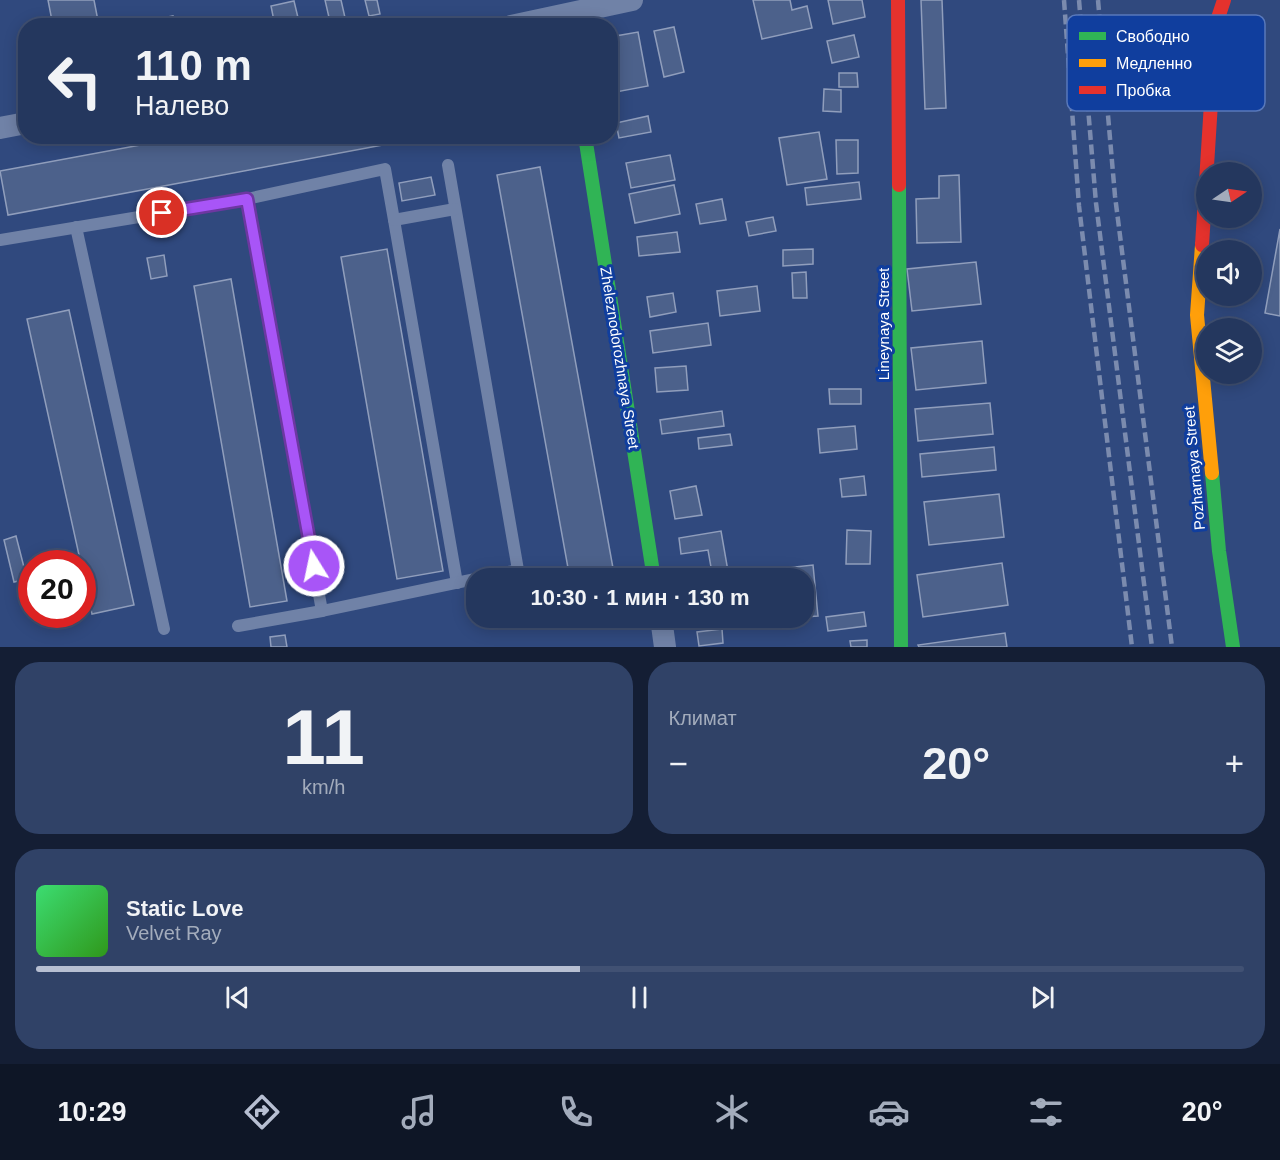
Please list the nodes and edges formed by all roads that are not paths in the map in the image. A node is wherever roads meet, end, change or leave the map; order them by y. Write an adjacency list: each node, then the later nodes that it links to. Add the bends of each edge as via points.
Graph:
1 (632, 0): 4 (street)
2 (898, 0): 26 (street, Lineynaya Street)
3 (1224, 0): 5 (street, Pozharnaya Street)
4 (566, 13): 6 (street)
5 (1219, 15)
6 (545, 18)
7 (1210, 111): 27 (street, Pozharnaya Street, via 1197,315 1219,551)
8 (18, 125): 9 (street)
9 (0, 128)
10 (586, 144): 18 (street, Zheleznodorozhnaya Street)
11 (448, 165): 13 (lane)
12 (247, 199): 14 (lane, via 385,169); 15 (lane); 21 (lane)
13 (455, 209): 14 (lane); 17 (lane)
14 (394, 220): 20 (lane)
15 (76, 227): 16 (lane); 24 (lane)
16 (0, 240)
17 (521, 568)
18 (652, 568)
19 (466, 582): 20 (lane)
20 (457, 583): 21 (lane)
21 (322, 612): 22 (lane)
22 (238, 626)
23 (662, 628): 25 (street)
24 (164, 629)
25 (665, 647)
26 (901, 647)
27 (1233, 647)

